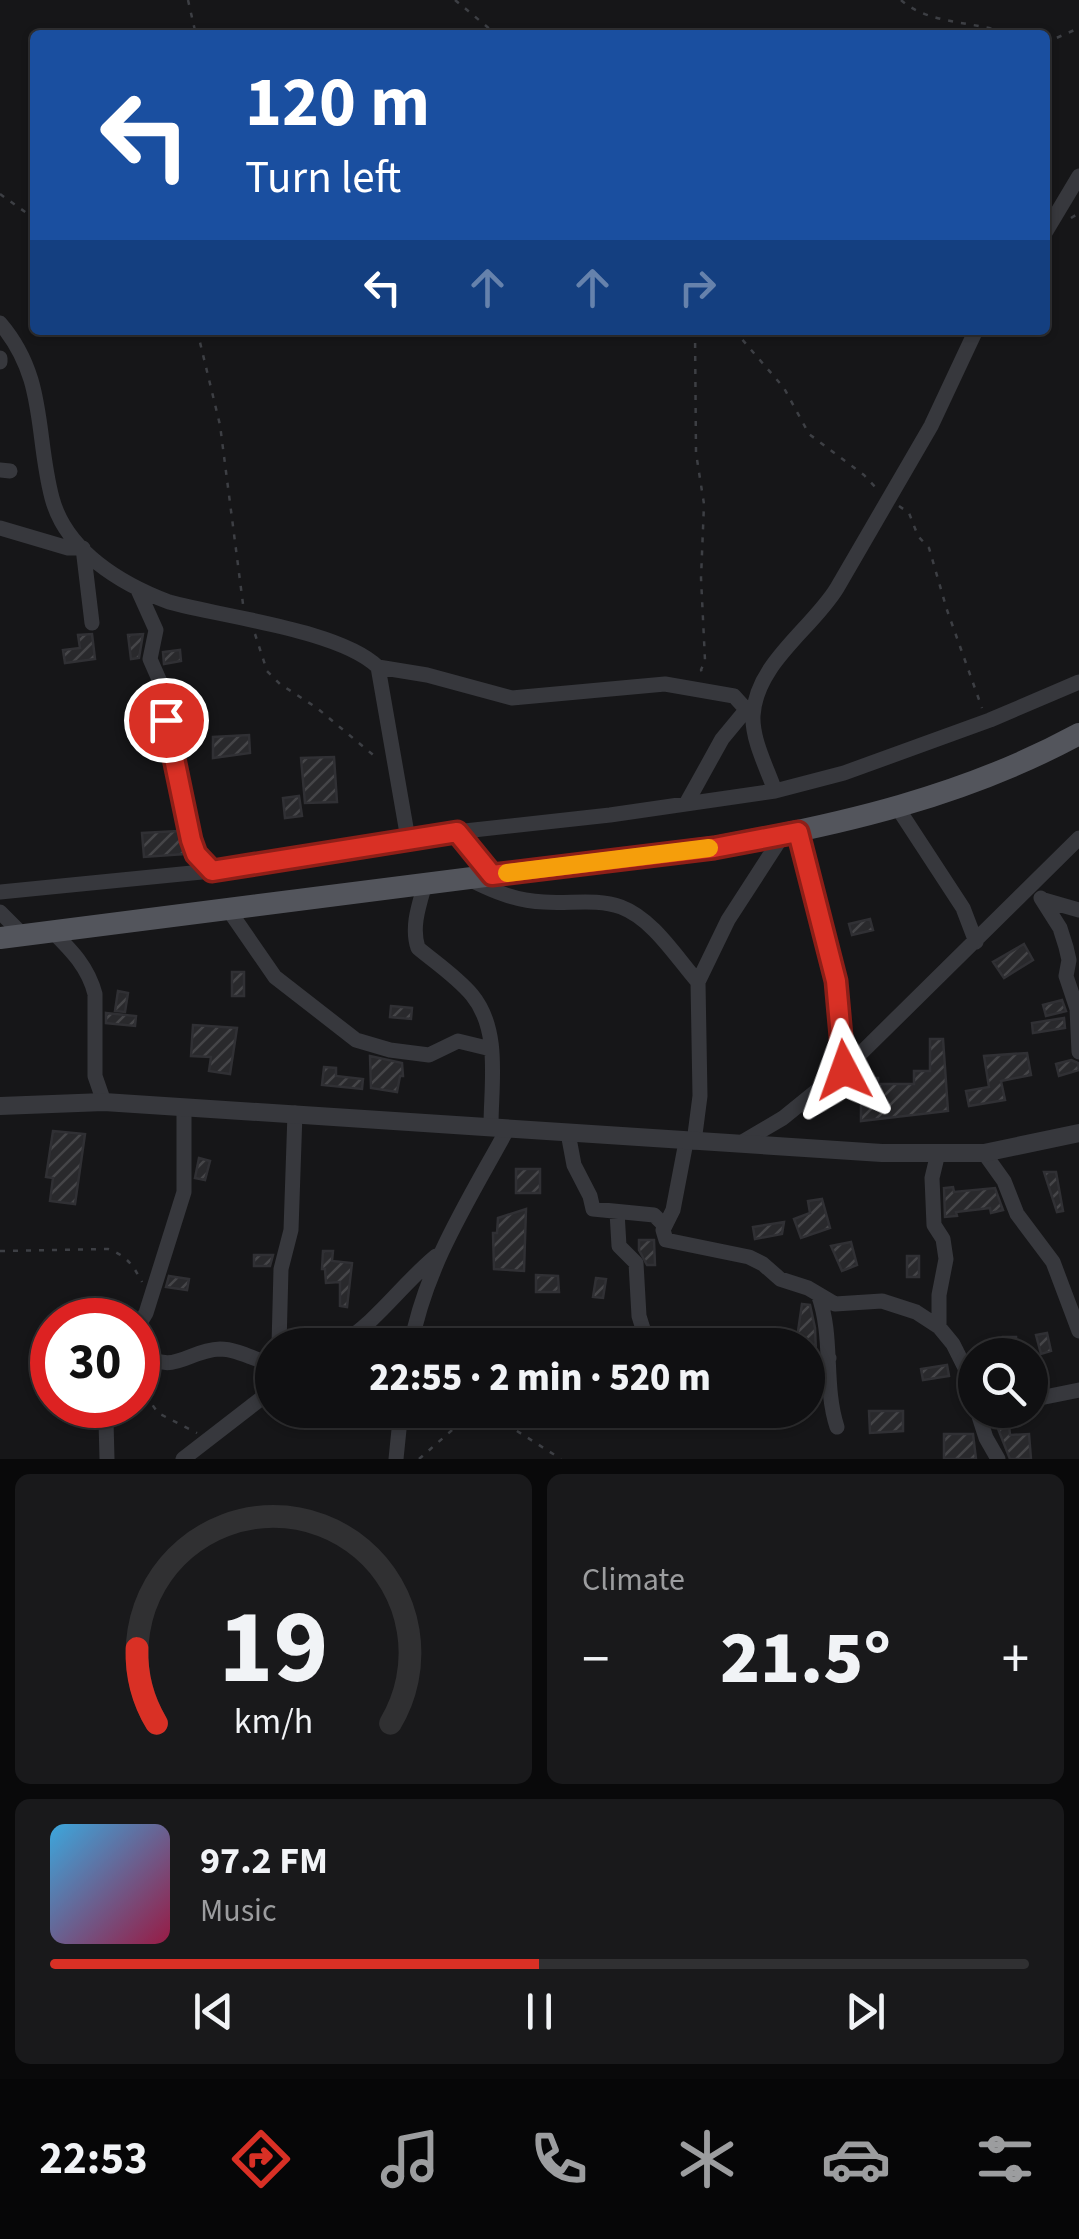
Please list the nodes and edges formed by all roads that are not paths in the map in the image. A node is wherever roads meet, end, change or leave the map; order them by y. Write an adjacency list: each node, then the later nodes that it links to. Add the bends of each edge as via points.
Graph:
1 (1079, 176): 2 (street)
2 (1050, 225)
3 (0, 323): 6 (street, via 29,370 52,500 65,530)
4 (974, 335): 11 (street, via 948,395 826,606 770,671)
5 (0, 528): 6 (street)
6 (83, 548): 7 (street); 8 (street)
7 (138, 590): 9 (street, via 340,644); 20 (street, via 156,630 150,659 161,684 191,840)
8 (92, 624)
9 (378, 666): 11 (street, via 512,698 650,683 734,696); 18 (street)
10 (1079, 682): 13 (street, via 844,774)
11 (750, 713): 13 (street); 14 (street, via 722,739)
12 (1079, 734): 15 (main road, via 964,786)
13 (774, 791): 14 (street)
14 (686, 804): 16 (street)
15 (897, 807): 17 (main road); 31 (street, via 957,896)
16 (457, 832): 18 (street); 21 (street)
17 (791, 834): 21 (main road); 32 (street, via 728,920); 35 (street, via 836,981)
18 (408, 838): 20 (street)
19 (1079, 838): 25 (street)
20 (212, 871): 24 (street)
21 (492, 875): 22 (main road)
22 (467, 878): 23 (main road); 32 (street, via 524,900 624,908)
23 (426, 884): 26 (main road); 33 (street, via 415,941 474,998)
24 (0, 892)
25 (1036, 892): 27 (street); 31 (street); 34 (street, via 1060,928 1070,960 1066,976 1078,1009)
26 (228, 909): 29 (main road); 33 (street, via 275,978 356,1040 429,1055 455,1042)
27 (1079, 910)
28 (0, 912): 30 (street)
29 (52, 931): 30 (main road); 36 (street, via 92,982 95,1076)
30 (11, 936)
31 (976, 942): 35 (street)
32 (698, 982): 43 (street, via 700,1096)
33 (491, 1049): 40 (street)
34 (1079, 1052)
35 (844, 1070): 44 (street)
36 (104, 1102): 37 (street); 38 (street)
37 (0, 1106)
38 (184, 1107): 39 (street); 51 (street, via 184,1192)
39 (295, 1114): 40 (street); 53 (street)
40 (499, 1127): 41 (street); 49 (street)
41 (568, 1133): 43 (street); 47 (street, via 592,1208)
42 (1079, 1133): 45 (street)
43 (690, 1142): 44 (street); 48 (street)
44 (739, 1144): 46 (street)
45 (984, 1153): 46 (street); 57 (street, via 1053,1262)
46 (938, 1154): 52 (street, via 934,1225 946,1259)
47 (617, 1212): 48 (street, via 654,1215); 56 (street, via 619,1246 636,1263)
48 (664, 1225): 50 (street, via 673,1243 749,1257)
49 (439, 1254): 54 (street); 55 (street)
50 (818, 1294): 52 (street, via 835,1304 894,1304); 59 (street)
51 (151, 1298)
52 (939, 1327): 58 (street)
53 (279, 1328)
54 (361, 1328)
55 (414, 1328)
56 (643, 1328)
57 (1079, 1331)
58 (958, 1353)
59 (829, 1358): 62 (street); 66 (street)
60 (160, 1360): 61 (street, via 222,1349)
61 (255, 1360)
62 (825, 1360)
63 (1079, 1390): 64 (street)
64 (1048, 1396)
65 (255, 1405): 70 (street)
66 (838, 1427)
67 (106, 1428): 71 (street)
68 (399, 1428): 73 (street)
69 (984, 1428): 74 (street)
70 (201, 1451): 72 (street)
71 (107, 1459)
72 (182, 1459)
73 (396, 1459)
74 (998, 1459)

